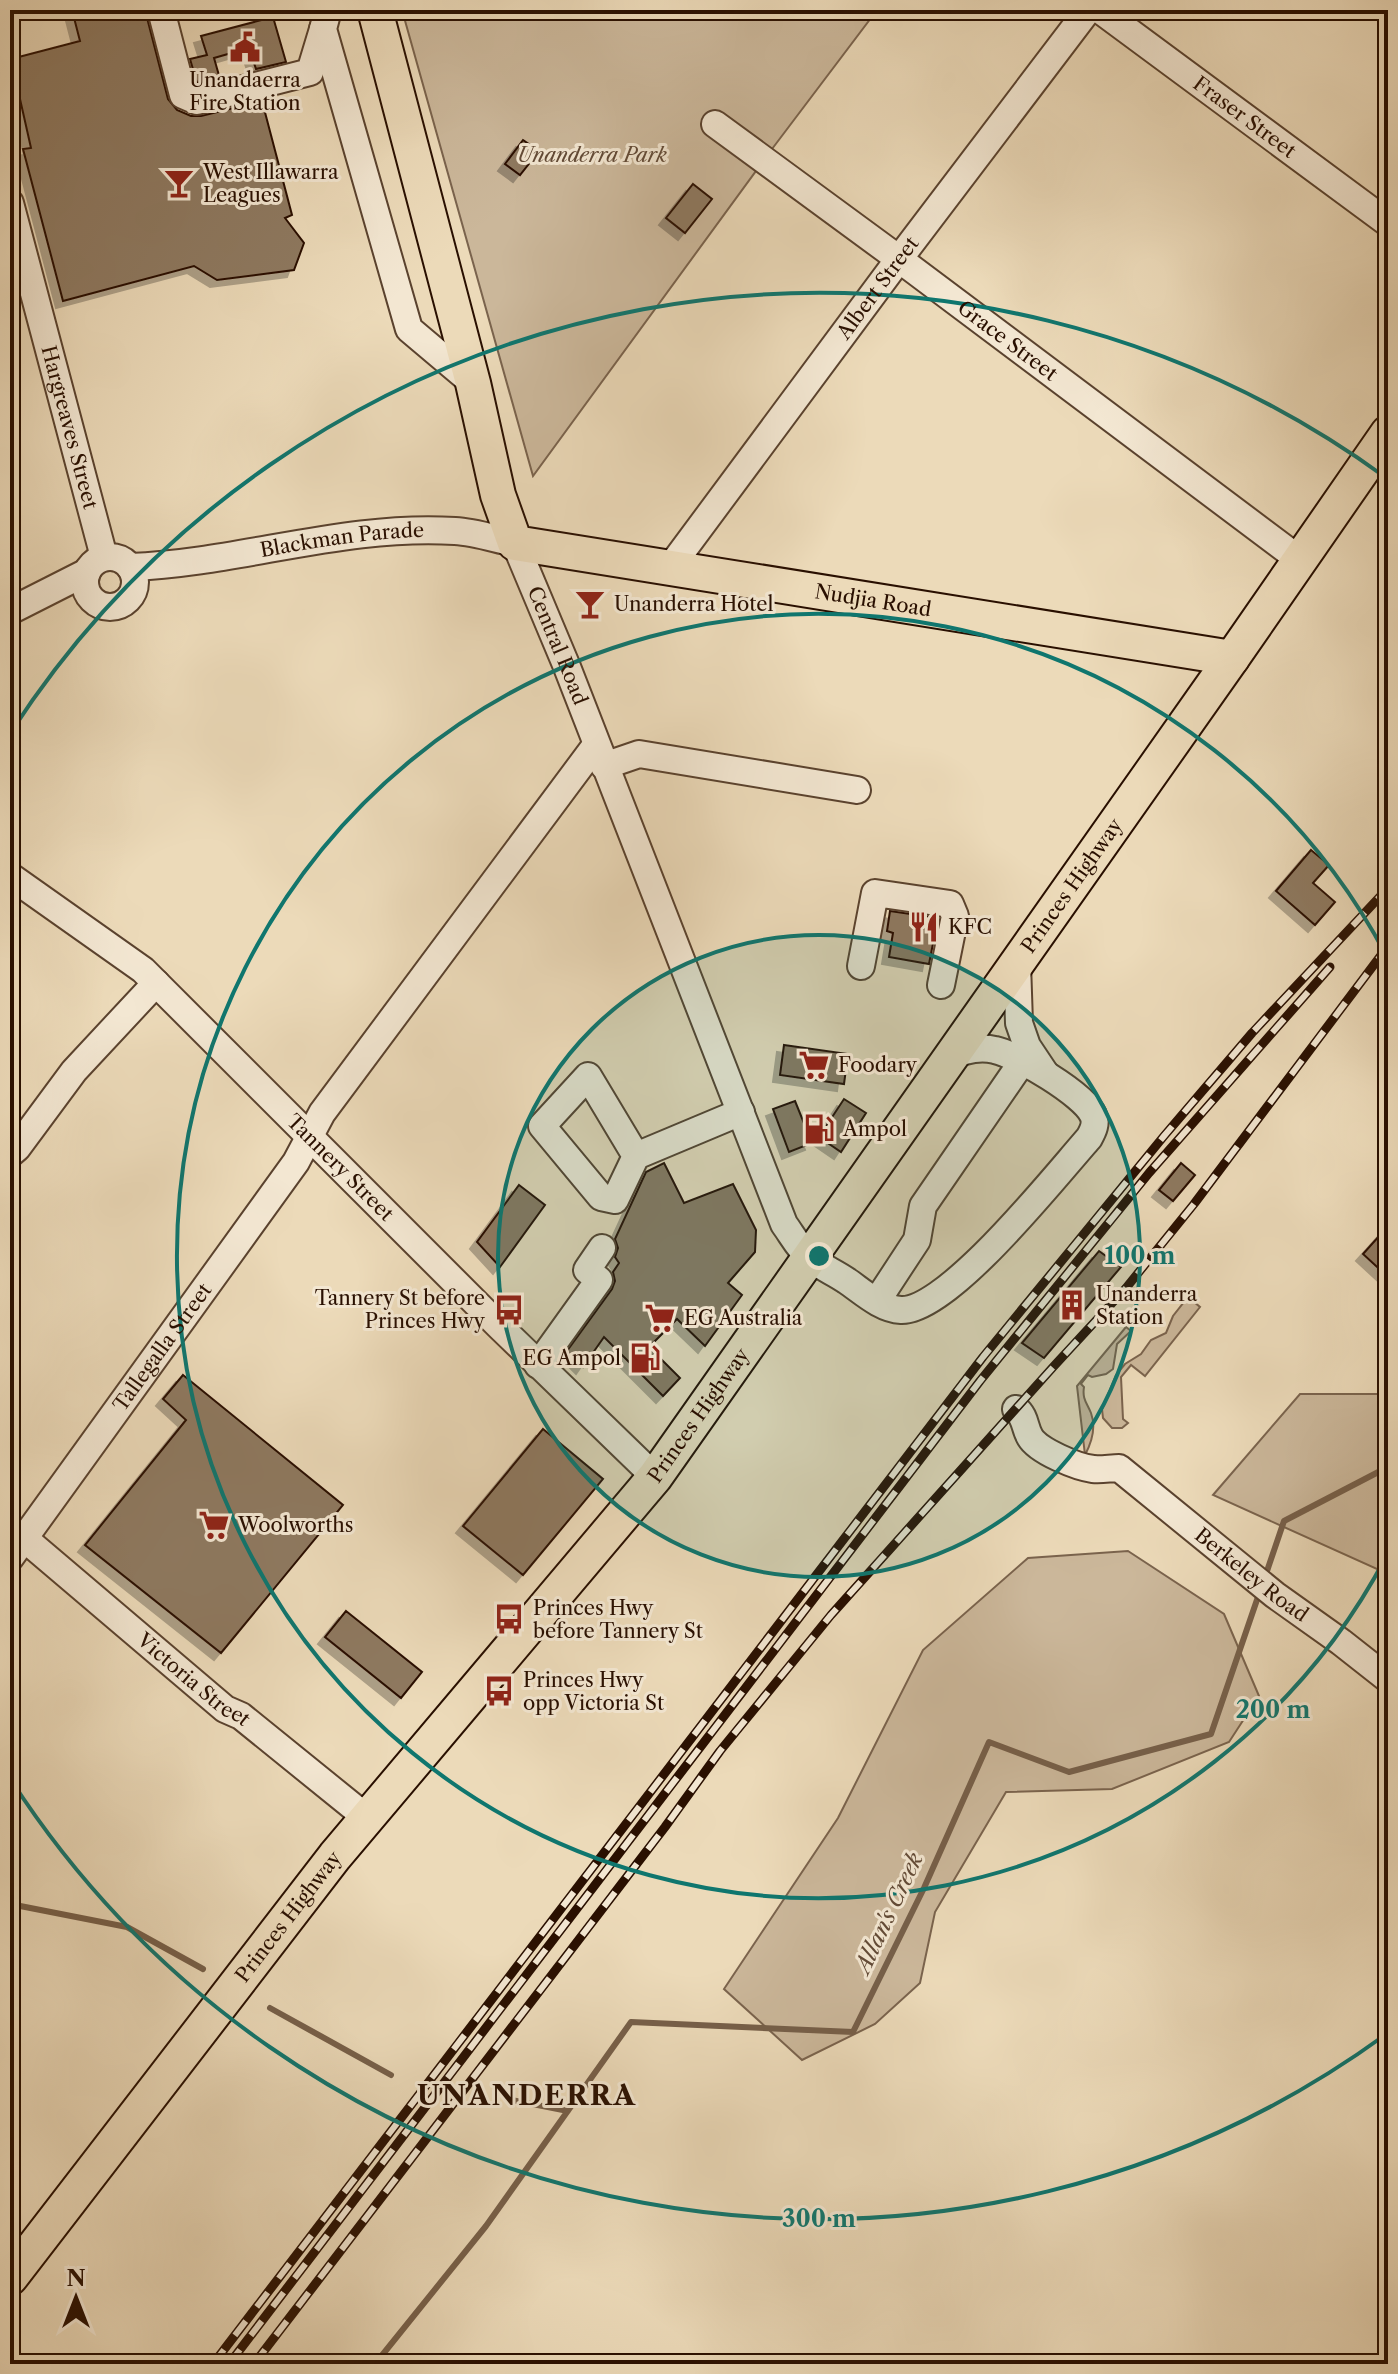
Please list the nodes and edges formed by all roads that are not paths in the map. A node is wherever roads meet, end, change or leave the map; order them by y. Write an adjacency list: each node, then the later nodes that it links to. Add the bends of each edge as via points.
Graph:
1 (161, 10): 5 (street, via 183,95 197,101 310,72)
2 (375, 10): 11 (main road, Central Road)
3 (1088, 10): 9 (street, Albert Street)
4 (1100, 10): 8 (street, Fraser Street)
5 (325, 20): 11 (street, via 409,329)
6 (715, 124): 9 (street, Grace Street)
7 (10, 203): 10 (street, Hargreaves Street)
8 (1388, 223)
9 (899, 259): 14 (street, Grace Street); 15 (street, Albert Street)
10 (21, 297): 16 (street, Hargreaves Street)
11 (473, 383): 13 (main road, Central Road, via 498,495)
12 (1388, 433): 14 (main road, Princes Highway)
13 (515, 543): 15 (main road, Nudjia Road); 17 (street, Blackman Parade, via 464,532 403,531 293,543); 20 (street, Central Road)
14 (1300, 560): 19 (main road, Princes Highway)
15 (669, 569): 19 (main road, Nudjia Road)
16 (94, 575): 17 (street, via 118,558); 17 (street, via 99,604 112,606 130,597); 18 (street)
17 (132, 576)
18 (22, 606)
19 (1232, 658): 23 (main road, Princes Highway)
20 (600, 756): 21 (street, via 639,754); 29 (street, Central Road); 30 (street, Tallegalla Street)
21 (857, 790)
22 (10, 876): 25 (street, Tannery Street)
23 (1017, 963): 27 (main road, Princes Highway); 28 (street, via 1019,1023)
24 (861, 966): 26 (street, via 875,893 950,904 955,916)
25 (156, 983): 30 (street, Tannery Street); 31 (street, via 74,1071)
26 (941, 985)
27 (952, 1055): 28 (street, via 988,1049); 34 (main road, Princes Highway)
28 (1034, 1068): 35 (street, via 923,1206 917,1240); 35 (street, via 1091,1112 1095,1123 1089,1138 984,1256 942,1293 904,1310)
29 (741, 1112): 32 (street); 34 (street, Central Road, via 784,1224)
30 (310, 1135): 36 (street, Tannery Street); 39 (street, Tallegalla Street, via 296,1162)
31 (10, 1154)
32 (636, 1156)
33 (602, 1248): 36 (street, via 587,1270 599,1280)
34 (810, 1258): 35 (street, Central Road); 38 (main road, Princes Highway)
35 (877, 1301)
36 (538, 1365): 38 (street, Tannery Street)
37 (1016, 1409): 40 (street, Berkeley Road, via 1030,1438 1047,1451 1094,1469 1119,1468)
38 (655, 1477): 41 (main road, Princes Highway)
39 (17, 1548): 41 (street, Victoria Street)
40 (1388, 1679)
41 (367, 1818): 42 (main road, Princes Highway)
42 (10, 2278)

